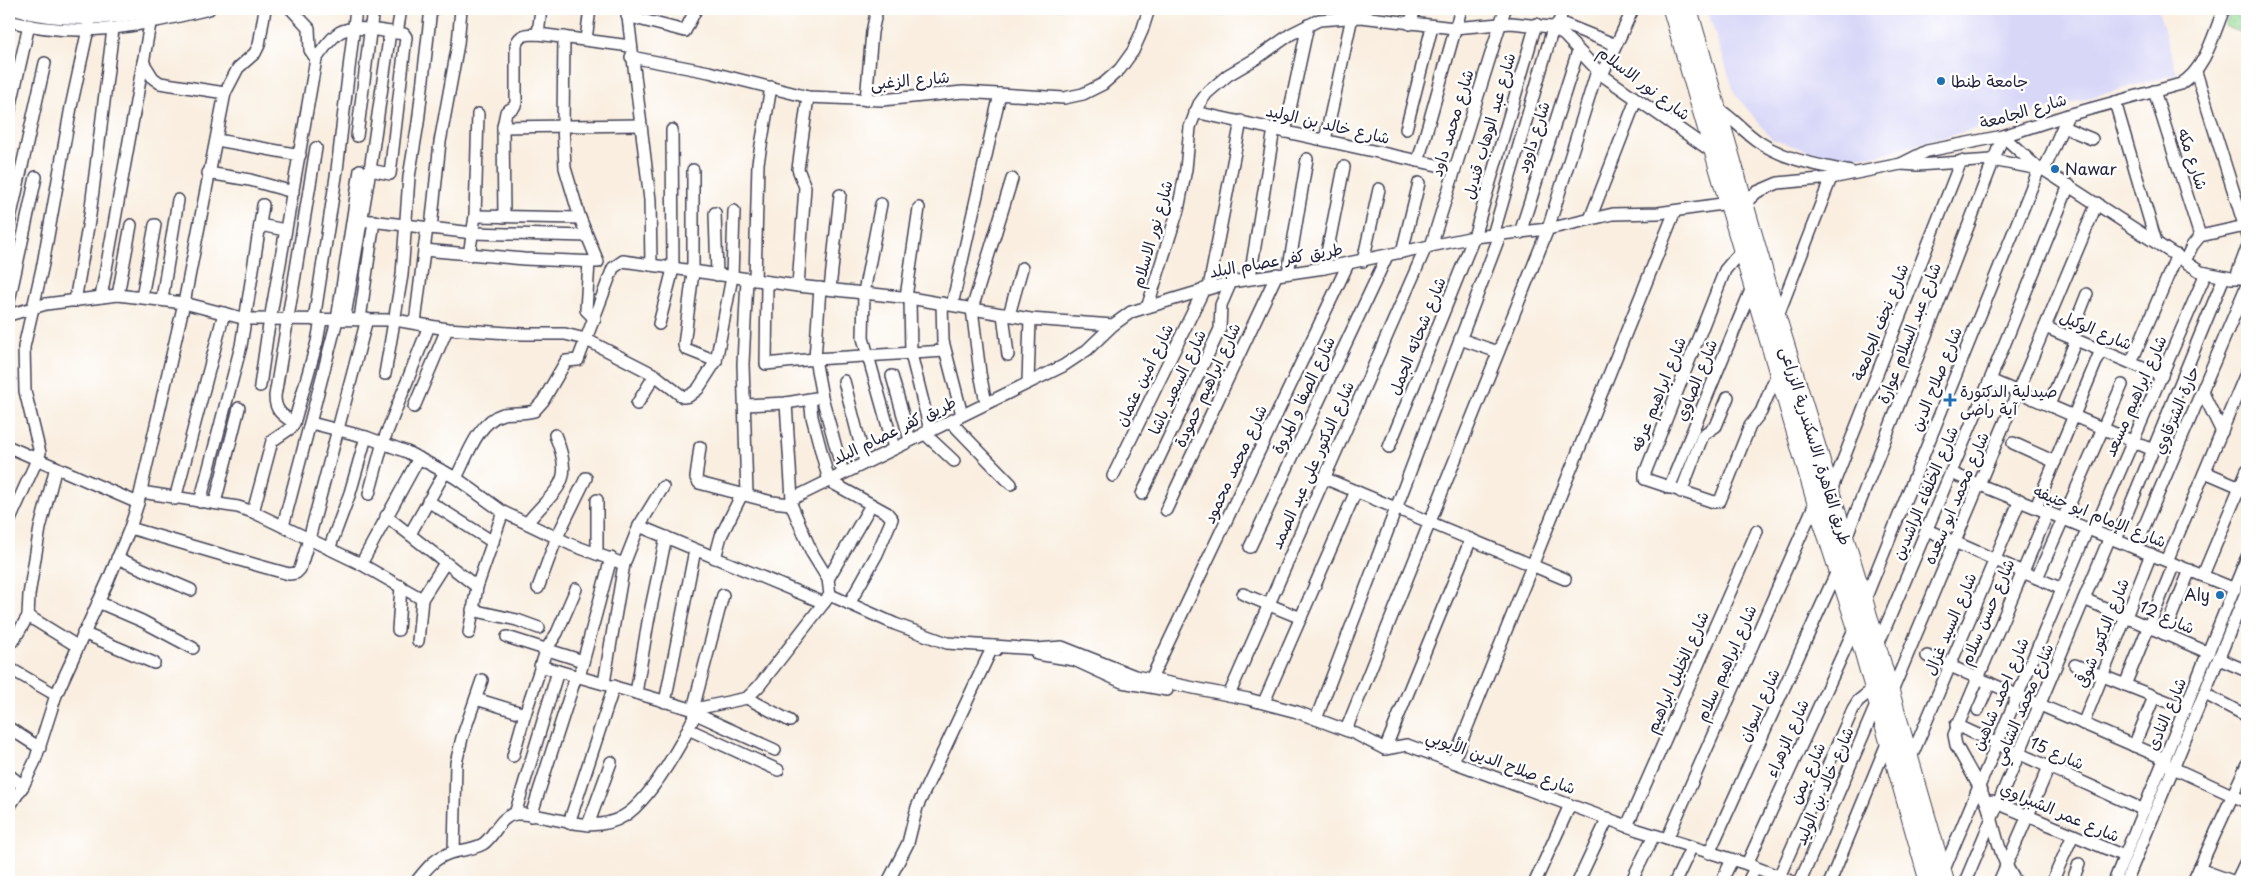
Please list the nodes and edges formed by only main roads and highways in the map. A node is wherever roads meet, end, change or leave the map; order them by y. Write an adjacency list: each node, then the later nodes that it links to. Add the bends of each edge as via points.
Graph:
1 (1672, 9): 3 (highway, طريق القاهرة, الاسكندرية الزراعى, via 1714,154)
2 (1688, 9): 3 (highway, طريق القاهرة, الاسكندرية الزراعى, via 1718,108)
3 (1737, 203): 4 (highway, طريق القاهرة, الاسكندرية الزراعى, via 1777,318); 4 (highway, طريق القاهرة, الاسكندرية الزراعى, via 1744,253 1778,370)
4 (1823, 498): 5 (highway, طريق القاهرة, الاسكندرية الزراعى, via 1838,569); 5 (highway, طريق القاهرة, الاسكندرية الزراعى, via 1844,540 1864,602 1877,647)
5 (1880, 695): 6 (highway, طريق القاهرة, الاسكندرية الزراعى, via 1888,741); 6 (highway, طريق القاهرة, الاسكندرية الزراعى, via 1910,760)
6 (1939, 879)

